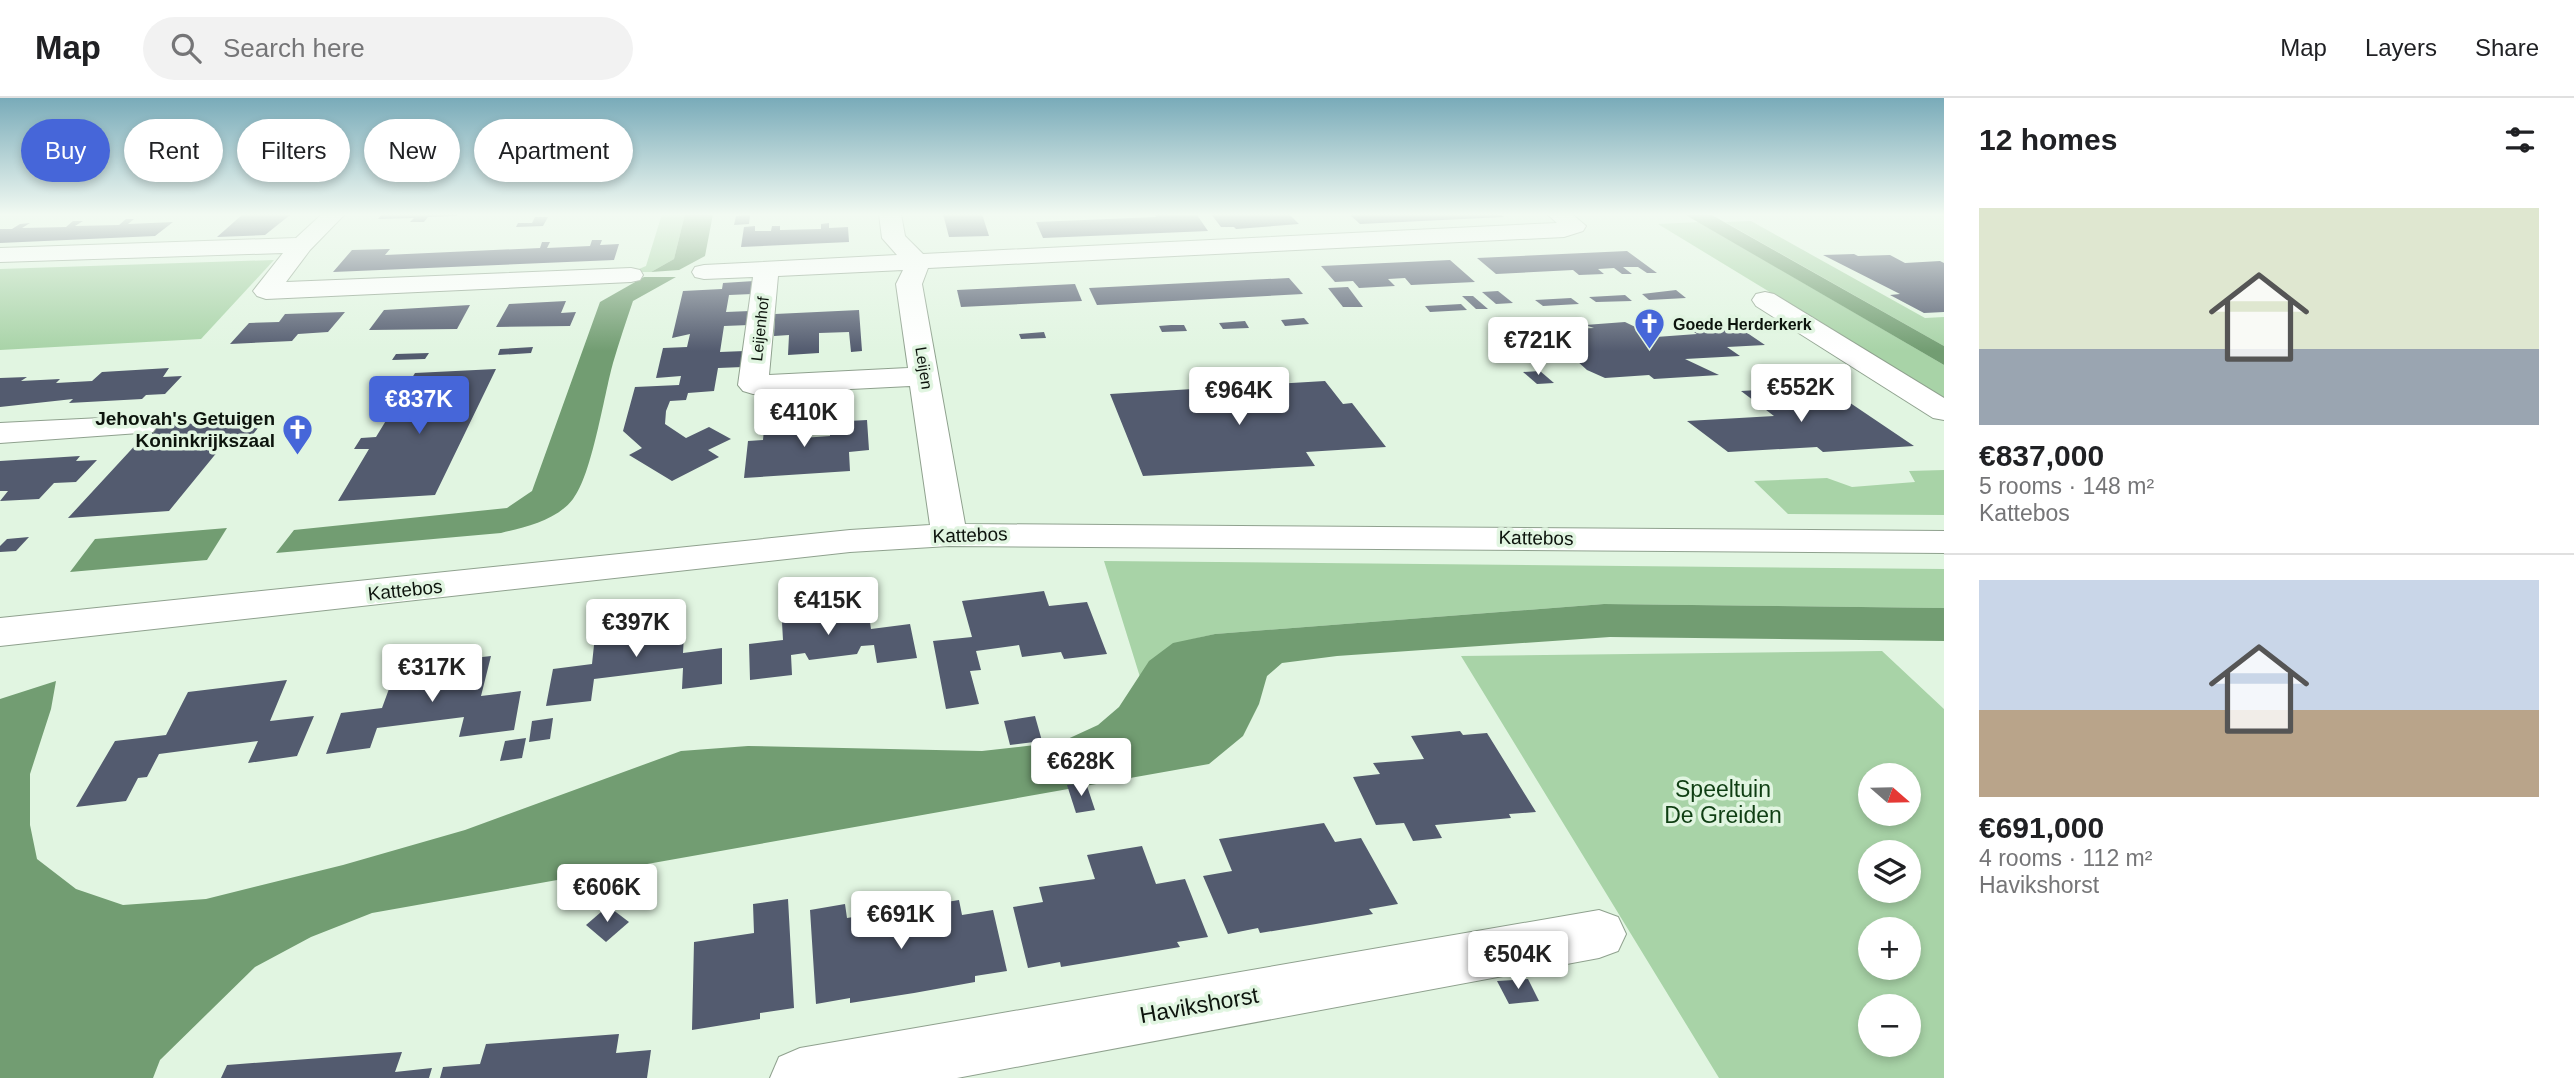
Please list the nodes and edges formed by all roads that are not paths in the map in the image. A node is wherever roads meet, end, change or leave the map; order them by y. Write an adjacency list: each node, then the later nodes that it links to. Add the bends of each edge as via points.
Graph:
1 (291, 260): 7 (street, via 266,291)
2 (915, 260): 4 (street)
3 (978, 260): 4 (street)
4 (918, 263): 5 (street); 9 (street, Leijen, via 909,284)
5 (766, 268): 6 (street); 9 (street, Leijenhof, via 753,385)
6 (704, 272)
7 (631, 275)
8 (1765, 300): 10 (street)
9 (925, 376): 13 (street, Leijen)
10 (1944, 411)
11 (142, 425): 12 (street)
12 (0, 433)
13 (949, 535): 14 (street, Kattebos); 15 (street, Kattebos, via 850,541)
14 (1944, 542)
15 (0, 632)
16 (1599, 934): 17 (street, Havikshorst)
17 (800, 1078)

